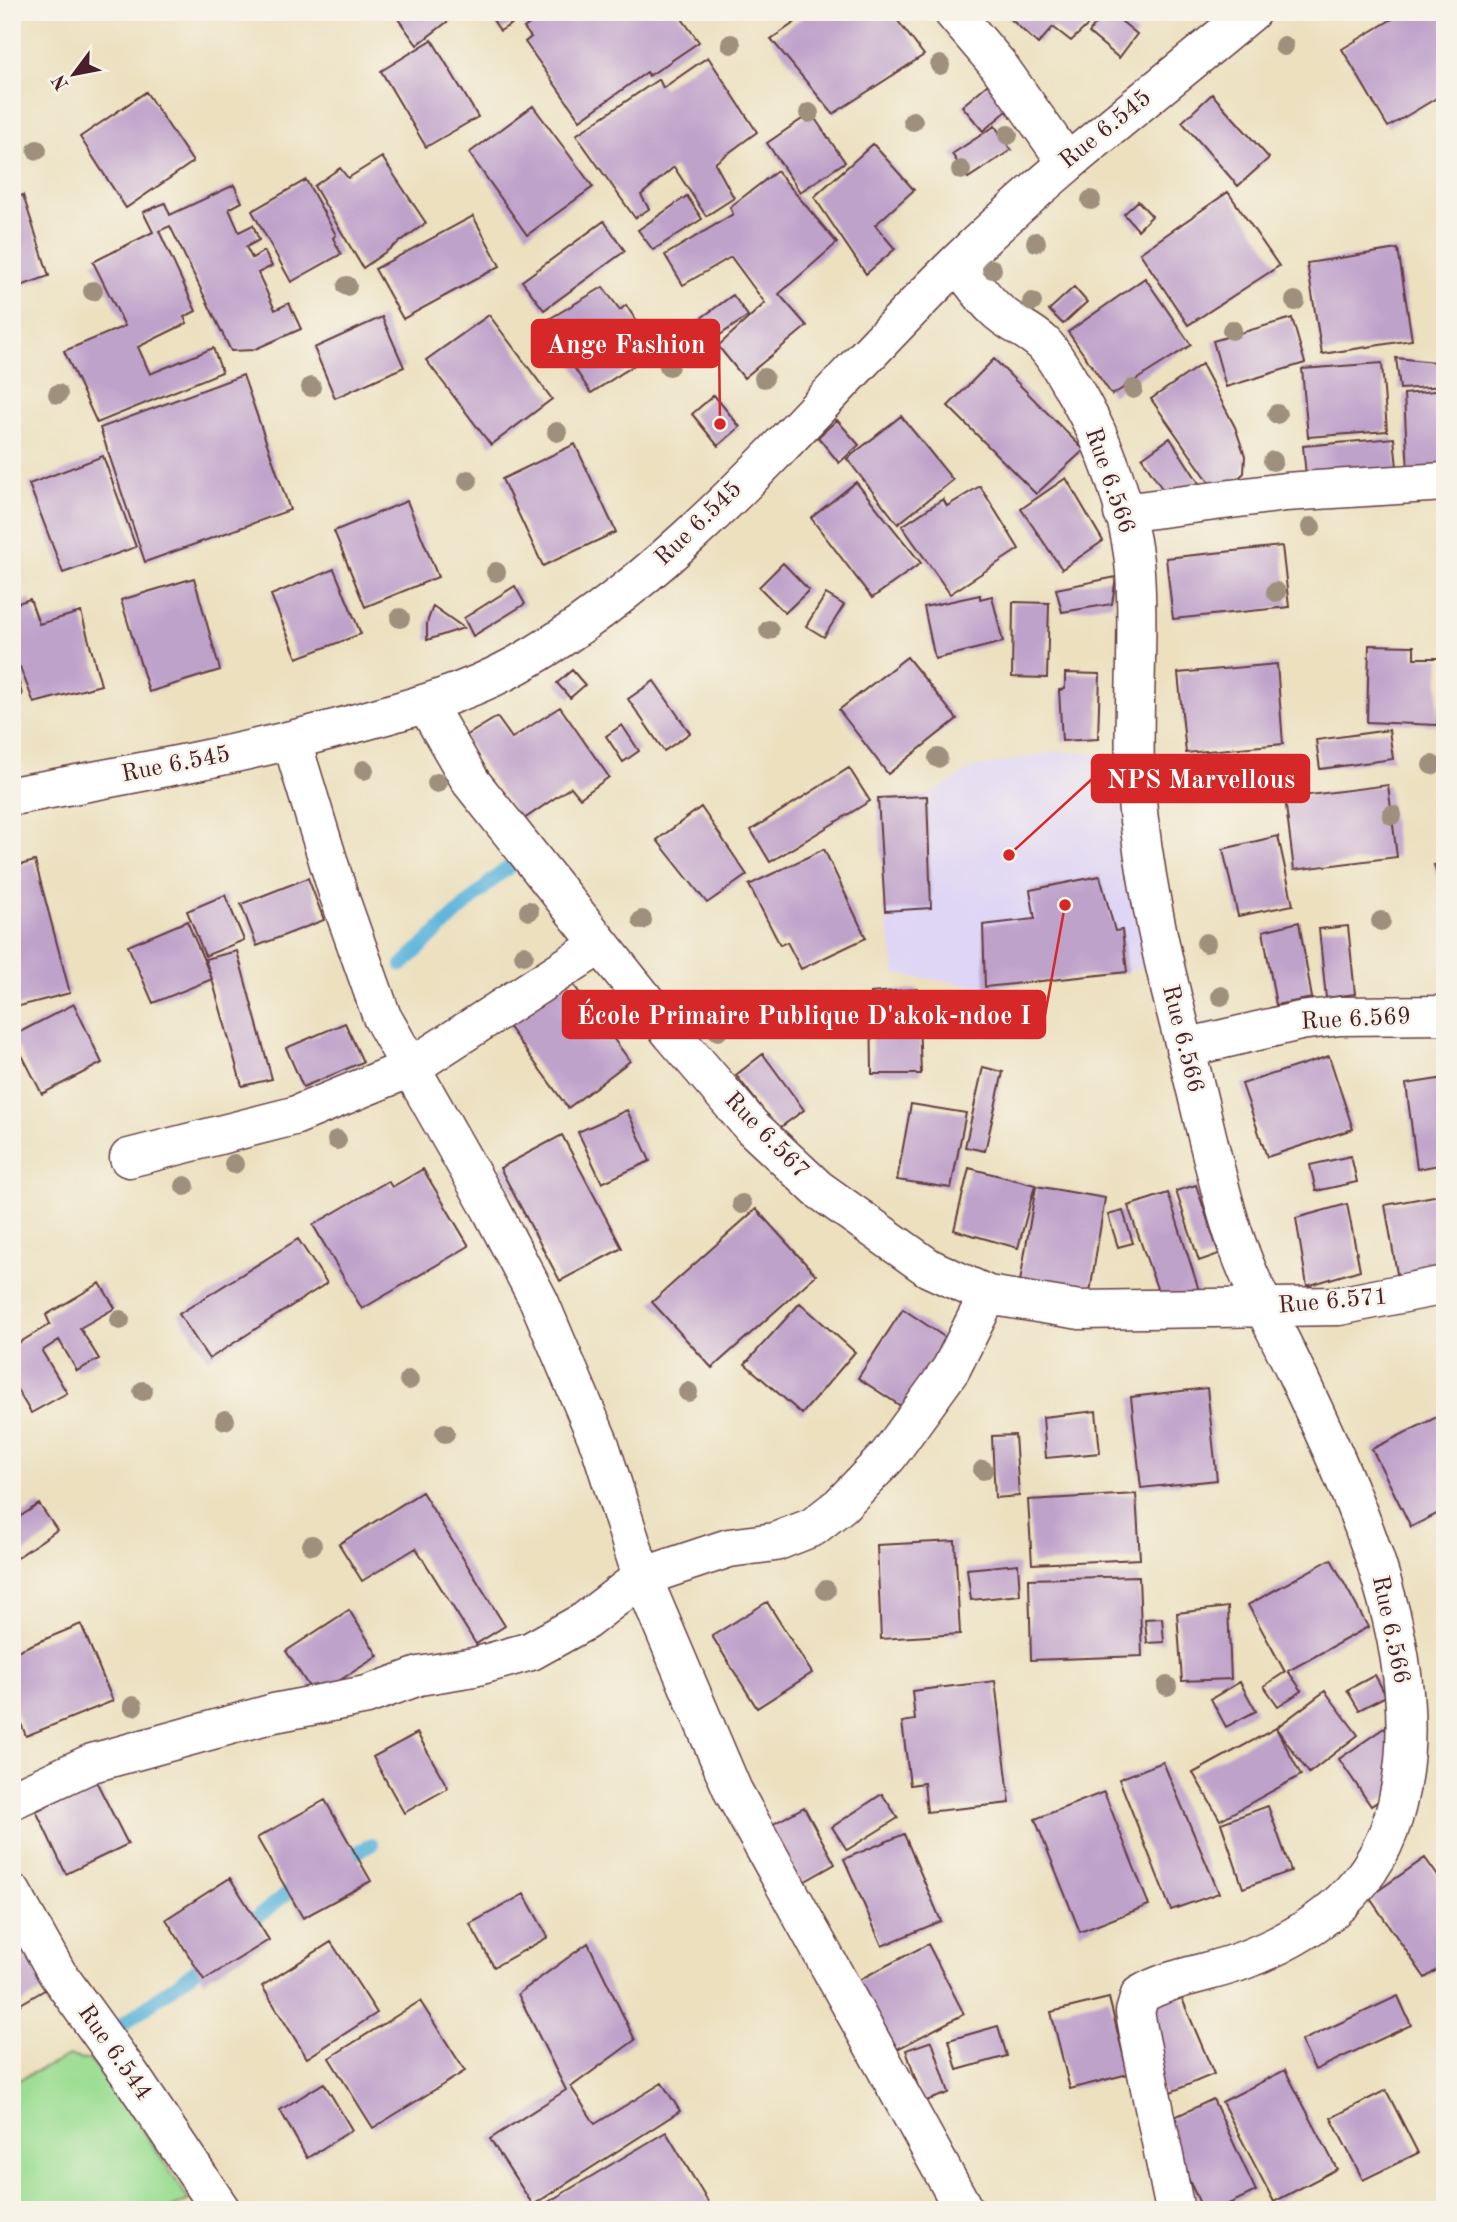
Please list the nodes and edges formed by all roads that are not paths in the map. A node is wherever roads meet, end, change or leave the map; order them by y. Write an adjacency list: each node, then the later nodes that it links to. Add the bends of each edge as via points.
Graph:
1 (953, 12): 3 (street, via 999,66)
2 (1251, 12): 3 (street, Rue 6.545)
3 (1066, 161): 4 (street, Rue 6.545)
4 (957, 263): 6 (street, Rue 6.566, via 993,307 1047,347 1098,437); 7 (street, Rue 6.545, via 638,583 519,664)
5 (1445, 482): 6 (street, via 1285,492)
6 (1123, 513): 12 (street, Rue 6.566, via 1135,568 1136,787 1147,888)
7 (426, 704): 8 (street, Rue 6.545); 10 (street, Rue 6.567, via 471,782)
8 (292, 742): 9 (street, Rue 6.545); 13 (street, via 338,894 382,1017)
9 (12, 796)
10 (600, 946): 13 (street); 16 (street, Rue 6.567, via 752,1127 818,1189 929,1268)
11 (1445, 1015): 12 (street, Rue 6.569, via 1300,1021)
12 (1185, 1048): 17 (street, Rue 6.566, via 1229,1218)
13 (408, 1069): 14 (street, via 294,1116); 18 (street, via 539,1301 600,1445)
14 (129, 1158)
15 (1445, 1285): 17 (street, Rue 6.571, via 1339,1306)
16 (988, 1295): 17 (street, Rue 6.567, via 1080,1310); 18 (street, via 951,1369 888,1456 841,1506 813,1527 775,1542 729,1548)
17 (1261, 1308): 23 (street, Rue 6.566, via 1332,1449 1386,1588 1406,1706 1397,1804 1370,1872 1343,1903 1314,1925 1243,1961 1156,1985 1140,1995 1135,2012)
18 (642, 1577): 19 (street, via 585,1621 531,1651 92,1763); 22 (street, via 733,1791)
19 (12, 1800)
20 (12, 1893): 21 (street, Rue 6.544, via 57,1973)
21 (221, 2210)
22 (964, 2210)
23 (1175, 2210)

